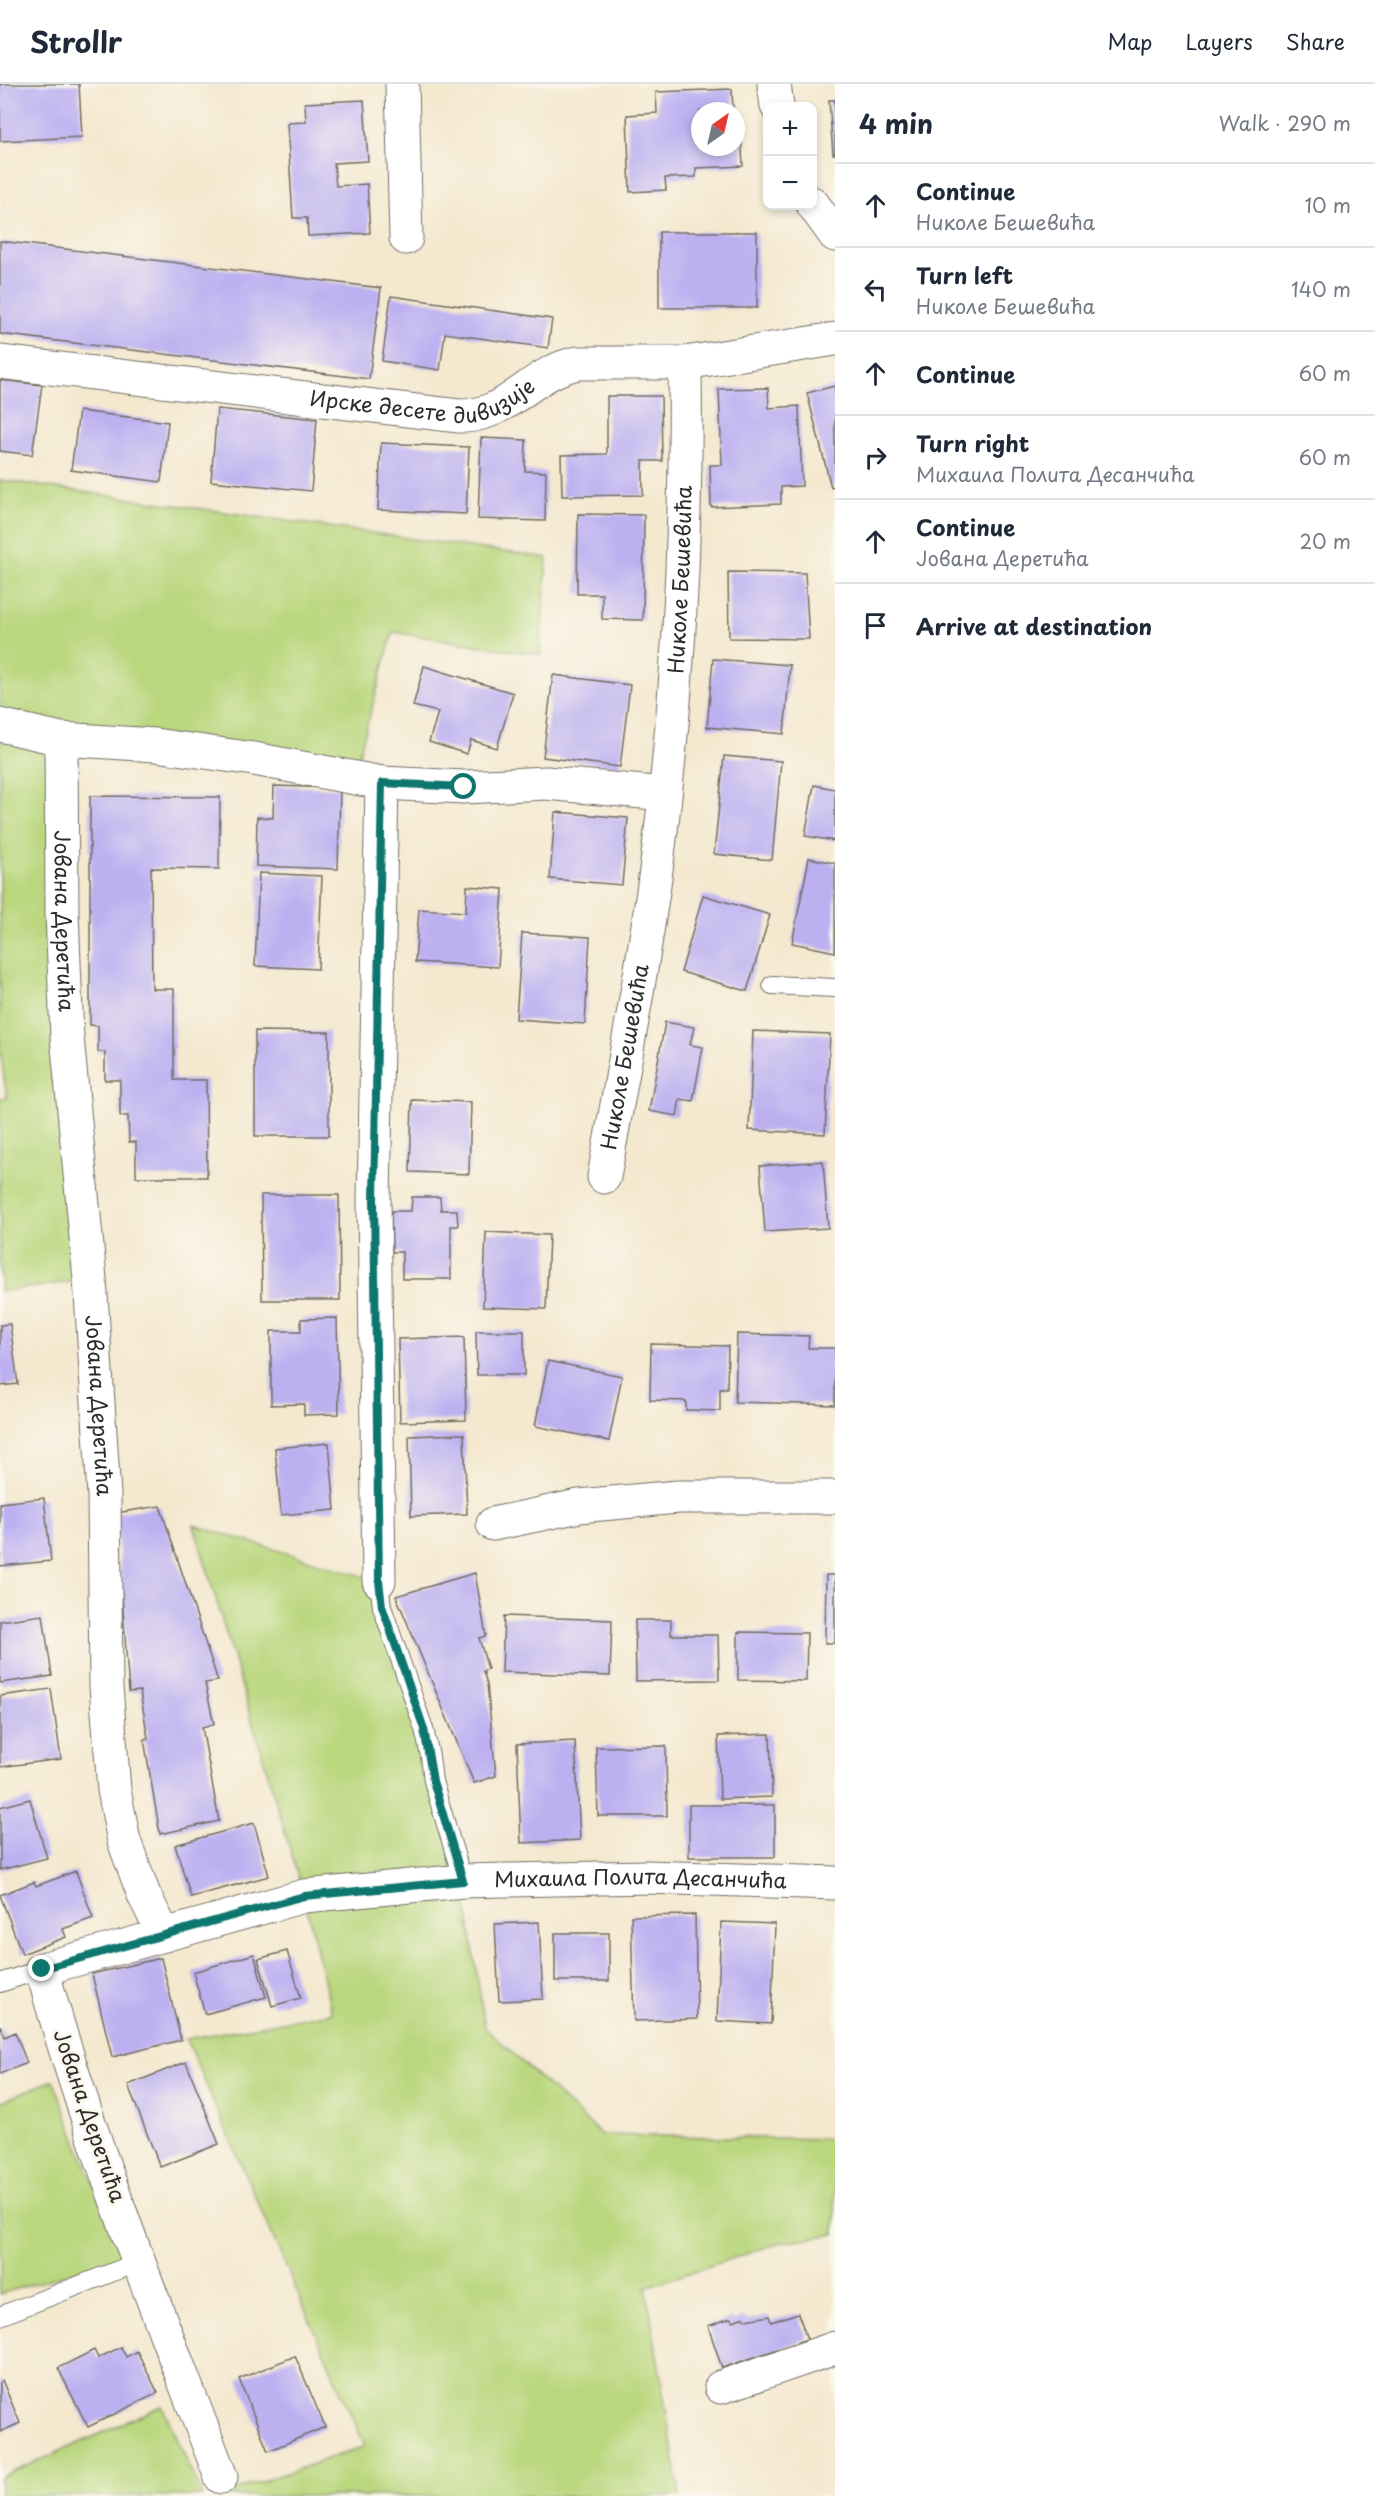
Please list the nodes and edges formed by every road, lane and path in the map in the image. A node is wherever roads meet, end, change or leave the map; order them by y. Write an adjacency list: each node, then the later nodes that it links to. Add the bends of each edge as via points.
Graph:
1 (402, 84): 6 (street)
2 (774, 84): 3 (street)
3 (776, 102)
4 (817, 209): 5 (street)
5 (835, 235)
6 (406, 238)
7 (835, 339): 9 (street, Ирске десете дивизије)
8 (0, 362): 9 (street, Ирске десете дивизије, via 459,416 494,408 562,366)
9 (685, 363): 13 (street, Николе Бешевића, via 679,626)
10 (0, 725): 11 (street)
11 (60, 739): 12 (street, via 156,745); 22 (street, Јована Деретића, via 67,1026 90,1279 104,1495 106,1686 114,1790 124,1841)
12 (382, 783): 13 (street, via 464,787 546,783); 19 (street, via 374,1199)
13 (665, 794): 16 (street, Николе Бешевића)
14 (772, 985): 15 (lane)
15 (835, 988)
16 (604, 1177)
17 (835, 1497): 18 (street, via 678,1497 579,1506)
18 (494, 1524)
19 (379, 1581): 20 (lane, via 382,1606 424,1729 433,1781)
20 (463, 1881): 21 (street, Михаила Полита Десанчића, via 646,1877); 22 (street, Михаила Полита Десанчића, via 304,1896)
21 (835, 1883)
22 (164, 1935): 23 (street)
23 (42, 1969): 24 (lane); 25 (street, Јована Деретића, via 59,2033)
24 (0, 1983)
25 (139, 2262): 26 (lane); 29 (street, Јована Деретића)
26 (0, 2316)
27 (835, 2348): 28 (street)
28 (721, 2387)
29 (221, 2477)

